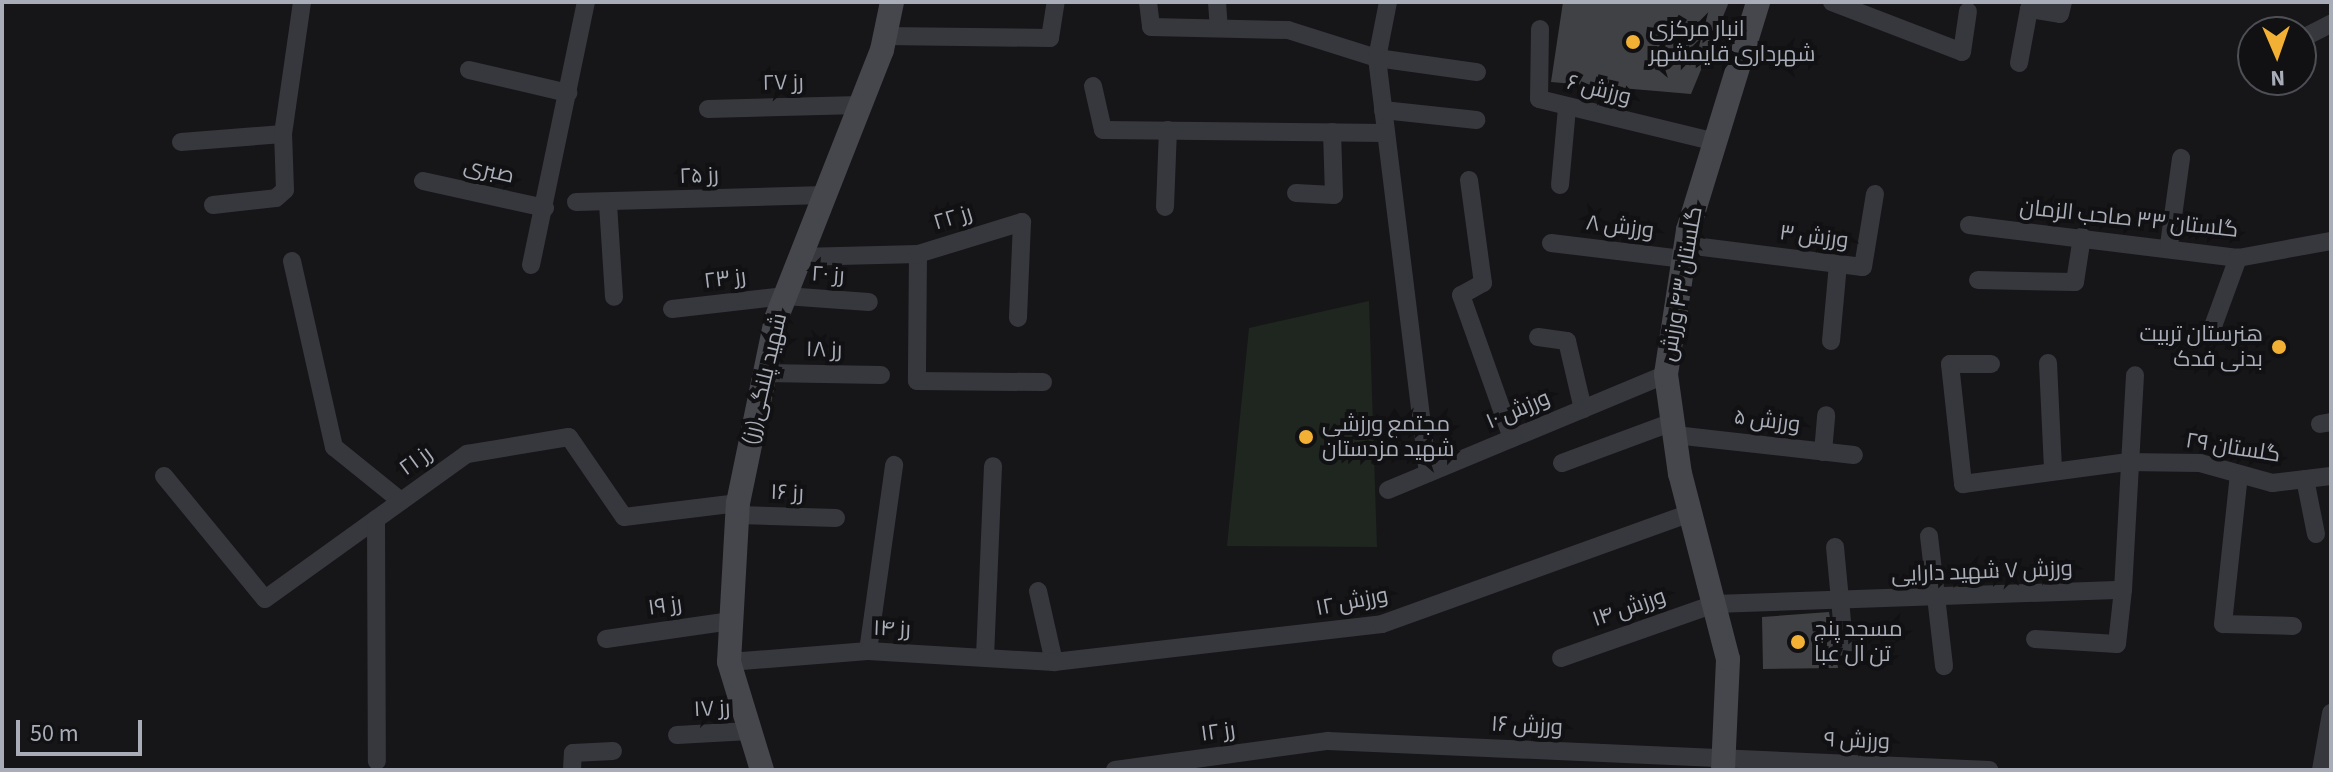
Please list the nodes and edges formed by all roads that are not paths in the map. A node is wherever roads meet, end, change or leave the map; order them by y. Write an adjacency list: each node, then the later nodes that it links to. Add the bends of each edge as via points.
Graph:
1 (302, 2): 29 (street)
2 (586, 2): 20 (street)
3 (892, 2): 14 (street, شهید پلنگی(رز))
4 (1056, 2): 14 (street, via 1050,38)
5 (1148, 2): 12 (street, via 1151,27)
6 (1217, 2): 12 (street)
7 (1388, 2): 15 (street)
8 (1758, 2): 31 (street, گلستان ۴۳ ورزش)
9 (1832, 2): 11 (street, via 1962,52)
10 (2062, 8): 16 (street, via 2029,9)
11 (1968, 11)
12 (1219, 28): 15 (street, via 1288,30)
13 (1540, 29): 22 (street, ورزش ۶, via 1539,99)
14 (885, 36): 21 (street, شهید پلنگی(رز))
15 (1377, 58): 18 (street); 24 (street)
16 (2019, 63)
17 (469, 70): 20 (street)
18 (1477, 72)
19 (1093, 86): 26 (street, via 1103,130)
20 (568, 93): 43 (street)
21 (860, 105): 23 (street, رز ۲۷); 38 (street, شهید پلنگی(رز))
22 (1567, 108): 31 (street, ورزش ۶); 35 (street)
23 (708, 109)
24 (1383, 110): 25 (street); 28 (street)
25 (1476, 120)
26 (1168, 130): 27 (street); 42 (street)
27 (1332, 132): 28 (street); 36 (street, via 1334,195)
28 (1386, 133): 83 (street)
29 (283, 134): 30 (street); 41 (street, via 282,196)
30 (181, 142)
31 (1715, 142): 49 (street, گلستان ۴۳ ورزش)
32 (2181, 158): 48 (street)
33 (1469, 180): 75 (street, via 1483,283 1461,295)
34 (423, 181): 43 (street, صبری)
35 (1560, 185)
36 (1296, 193)
37 (1875, 194): 54 (street, ورزش ۳, via 1863,267)
38 (825, 195): 40 (street, رز ۲۵); 51 (street, شهید پلنگی(رز))
39 (576, 202): 40 (street, رز ۲۵)
40 (608, 204): 58 (street)
41 (213, 205)
42 (1165, 207)
43 (545, 208): 55 (street)
44 (1969, 225): 45 (street, گلستان ۳۳ صاحب الزمان)
45 (2082, 237): 48 (street, گلستان ۳۳ صاحب الزمان); 56 (street, via 2075,282)
46 (2331, 241): 52 (street, گلستان ۳۳ صاحب الزمان)
47 (1551, 243): 49 (street, ورزش ۸)
48 (2169, 245): 52 (street, گلستان ۳۳ صاحب الزمان)
49 (1685, 252): 54 (street, ورزش ۳); 68 (street, گلستان ۴۳ ورزش)
50 (918, 254): 51 (street, رز ۲۲); 61 (street, رز ۲۲, via 1022,222); 71 (street, via 917,381)
51 (800, 257): 57 (street, شهید پلنگی(رز))
52 (2238, 258): 62 (street)
53 (292, 261): 89 (street, via 334,447)
54 (1838, 264): 64 (street)
55 (531, 265)
56 (1978, 280)
57 (785, 296): 59 (street, رز ۲۰); 60 (street, رز ۲۳); 67 (street, شهید پلنگی(رز))
58 (614, 297)
59 (869, 302)
60 (672, 309)
61 (1018, 318)
62 (2212, 329)
63 (1538, 337): 72 (street, via 1567,341)
64 (1831, 341)
65 (2048, 363): 82 (street)
66 (1991, 364): 82 (street, گلستان ۲۹, via 1950,364 1963,484)
67 (765, 373): 69 (street, رز ۱۸); 90 (street, شهید پلنگی(رز))
68 (1666, 374): 72 (street, ورزش ۱۰); 74 (street, گلستان ۴۳ ورزش)
69 (881, 375)
70 (2135, 375): 78 (street)
71 (1043, 382)
72 (1583, 409): 75 (street, ورزش ۱۰)
73 (1826, 415): 76 (street)
74 (1674, 428): 76 (street, ورزش ۵); 79 (street); 91 (street, گلستان ۴۳ ورزش)
75 (1512, 438): 83 (street, ورزش ۱۰)
76 (1823, 452): 77 (street, ورزش ۵)
77 (1854, 455)
78 (2127, 462): 82 (street, گلستان ۲۹); 84 (street, گلستان ۲۹, via 2200,463); 97 (street)
79 (1562, 463)
80 (894, 465): 106 (street)
81 (993, 466): 108 (street)
82 (2053, 471)
83 (1428, 473): 88 (street, ورزش ۱۰)
84 (2239, 474): 87 (street, گلستان ۲۹, via 2272,483); 103 (street, via 2223,624)
85 (164, 476): 93 (street, رز ۲۱, via 265,599)
86 (2331, 476): 87 (street, گلستان ۲۹)
87 (2305, 479): 94 (street)
88 (1388, 490)
89 (401, 501): 90 (street, رز ۲۱, via 467,454 569,437 624,517); 93 (street, رز ۲۱)
90 (738, 509): 92 (street, رز ۱۶); 102 (street, شهید پلنگی(رز))
91 (1690, 513): 101 (street, گلستان ۴۳ ورزش); 111 (street, ورزش ۱۲, via 1382,624)
92 (836, 518)
93 (376, 519): 118 (street)
94 (2316, 534)
95 (1929, 536): 99 (street)
96 (1835, 547): 100 (street)
97 (2123, 590): 99 (street, ورزش ۷ شهید دارایی); 105 (street, via 2117,644)
98 (1038, 591): 111 (street)
99 (1937, 597): 100 (street, ورزش ۷ شهید دارایی); 112 (street)
100 (1840, 601): 101 (street, ورزش ۷ شهید دارایی); 107 (street)
101 (1714, 604): 109 (street, ورزش ۱۴); 120 (street, گلستان ۴۳ ورزش, via 1728,659)
102 (731, 621): 104 (street, رز ۱۹); 110 (street, شهید پلنگی(رز))
103 (2293, 626)
104 (606, 639)
105 (2035, 639)
106 (868, 651): 108 (street, رز ۱۴); 110 (street, رز ۱۴)
107 (1845, 652)
108 (985, 657): 111 (street, رز ۱۴)
109 (1561, 658)
110 (729, 662): 114 (street, شهید پلنگی(رز))
111 (1054, 662)
112 (1944, 666)
113 (2331, 713): 125 (street)
114 (750, 731): 115 (street, رز ۱۷); 122 (street, شهید پلنگی(رز))
115 (677, 735)
116 (1328, 741): 120 (street, ورزش ۱۶); 123 (street, رز ۱۲)
117 (613, 751): 119 (street)
118 (377, 761)
119 (573, 761)
120 (1723, 765): 121 (street, ورزش ۹)
121 (1869, 768): 124 (street, ورزش ۹)
122 (762, 770)
123 (1115, 770)
124 (1989, 770)
125 (2321, 770)

